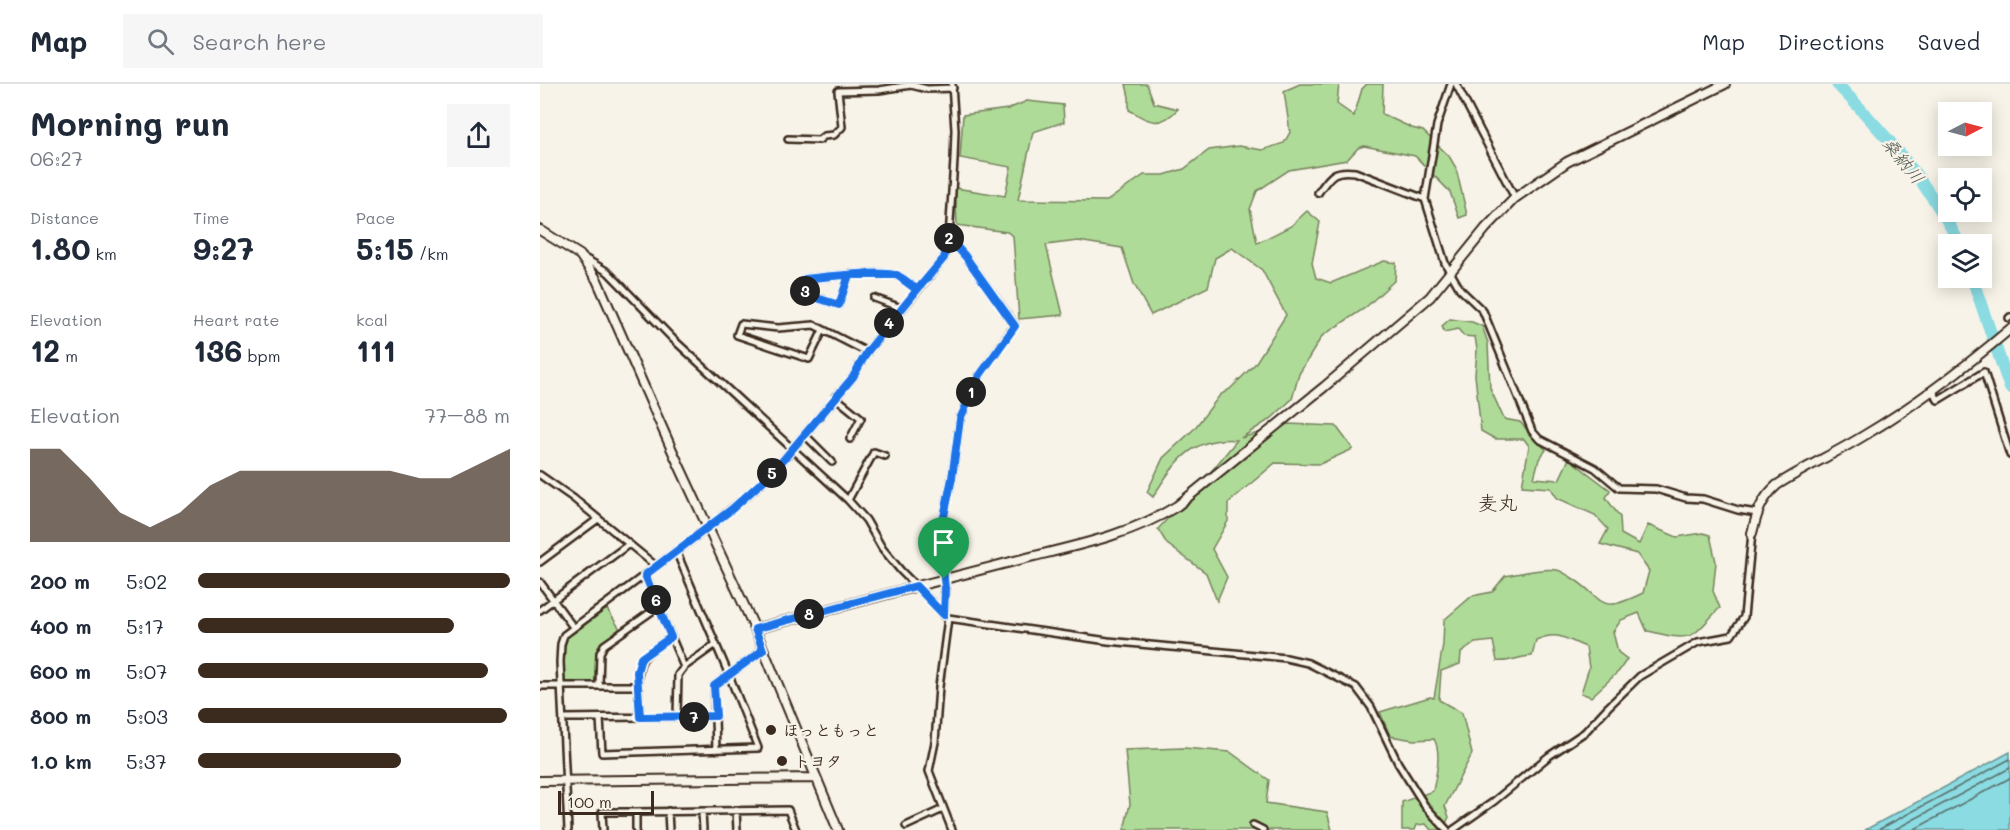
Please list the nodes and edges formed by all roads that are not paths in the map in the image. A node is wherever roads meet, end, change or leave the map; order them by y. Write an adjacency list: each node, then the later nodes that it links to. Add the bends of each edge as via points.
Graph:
1 (1451, 84): 8 (street, via 1437,125)
2 (1456, 84): 7 (street)
3 (1725, 84): 7 (street, via 1567,162)
4 (952, 86): 5 (street, via 927,89 911,85 838,92 842,127 834,135 819,140); 10 (street, via 955,130)
5 (788, 139)
6 (1318, 193): 8 (street, via 1336,172 1344,170)
7 (1515, 198): 12 (street)
8 (1425, 199): 12 (street)
9 (540, 230): 11 (street)
10 (949, 238): 14 (street, via 944,258); 39 (street, via 1015,326 980,375 960,419 941,531)
11 (580, 255): 24 (street, via 608,272 673,339); 32 (street, via 597,280)
12 (1450, 273): 30 (street, via 1483,311 1518,401 1539,439 1595,468 1619,488 1656,489); 39 (street, via 1430,297 1333,380 1160,517 1118,535)
13 (849, 275): 13 (street, via 805,279 805,298 839,305); 14 (street, via 897,275)
14 (917, 290): 16 (street)
15 (874, 298): 16 (street)
16 (901, 308): 19 (street)
17 (2010, 329): 20 (street)
18 (823, 330): 18 (street, via 814,325 778,328 741,324 737,335 809,359); 19 (street)
19 (867, 352): 21 (street, via 853,377)
20 (1933, 391): 25 (street, via 1938,400 1984,372); 30 (street, via 1864,436 1776,484)
21 (835, 397): 22 (street); 23 (street, via 861,418)
22 (805, 435): 24 (street); 27 (street)
23 (850, 439)
24 (793, 449): 29 (street); 32 (street, via 747,496)
25 (2010, 455)
26 (885, 456): 29 (street, via 874,452)
27 (832, 462)
28 (540, 475): 31 (street)
29 (848, 500): 41 (street)
30 (1757, 513): 33 (street)
31 (598, 519): 34 (street); 36 (street)
32 (709, 527): 35 (street); 47 (street)
33 (1752, 533): 84 (street, via 1744,617 1731,636 1698,642 1641,676 1586,732)
34 (629, 543): 37 (street); 42 (street)
35 (676, 551): 37 (street); 49 (street)
36 (540, 562)
37 (656, 566): 38 (street)
38 (645, 575): 43 (street); 46 (street)
39 (944, 579): 41 (street); 45 (street)
40 (540, 582): 42 (street)
41 (916, 586): 45 (street); 47 (street)
42 (553, 599): 44 (street); 46 (street)
43 (658, 607): 48 (street); 55 (street, via 604,645 600,653)
44 (540, 610)
45 (946, 616): 66 (street, via 929,771); 83 (street, via 1108,641 1267,655 1308,663 1363,694 1398,763 1425,806)
46 (573, 627): 54 (street, via 561,644)
47 (755, 629): 50 (street)
48 (671, 637): 51 (street); 56 (street, via 641,658)
49 (716, 644): 51 (street); 52 (street)
50 (763, 650): 52 (street); 63 (street)
51 (684, 667): 59 (street, via 676,680)
52 (729, 675): 57 (street, via 714,686); 62 (street, via 758,748)
53 (540, 686): 54 (street)
54 (561, 686): 55 (street); 60 (street)
55 (599, 686): 56 (street)
56 (638, 686): 58 (street)
57 (716, 716): 59 (street); 62 (street)
58 (640, 717): 59 (street); 61 (street)
59 (677, 717)
60 (563, 718): 61 (street); 65 (street)
61 (600, 718): 62 (street, via 602,753)
62 (716, 750)
63 (816, 778): 65 (street); 80 (street)
64 (540, 781): 65 (street)
65 (566, 781): 73 (street)
66 (943, 809): 72 (street); 81 (street)
67 (736, 810): 69 (street); 78 (street); 79 (street, via 788,810)
68 (668, 811): 69 (street); 70 (street); 76 (street)
69 (702, 811): 77 (street)
70 (636, 812): 74 (street, via 602,812); 75 (street)
71 (1252, 825): 82 (street)
72 (906, 826)
73 (568, 830)
74 (603, 830)
75 (636, 830)
76 (669, 830)
77 (703, 830)
78 (737, 830)
79 (796, 830)
80 (838, 830)
81 (952, 830)
82 (1263, 830)
83 (1447, 830)
84 (1453, 830)

